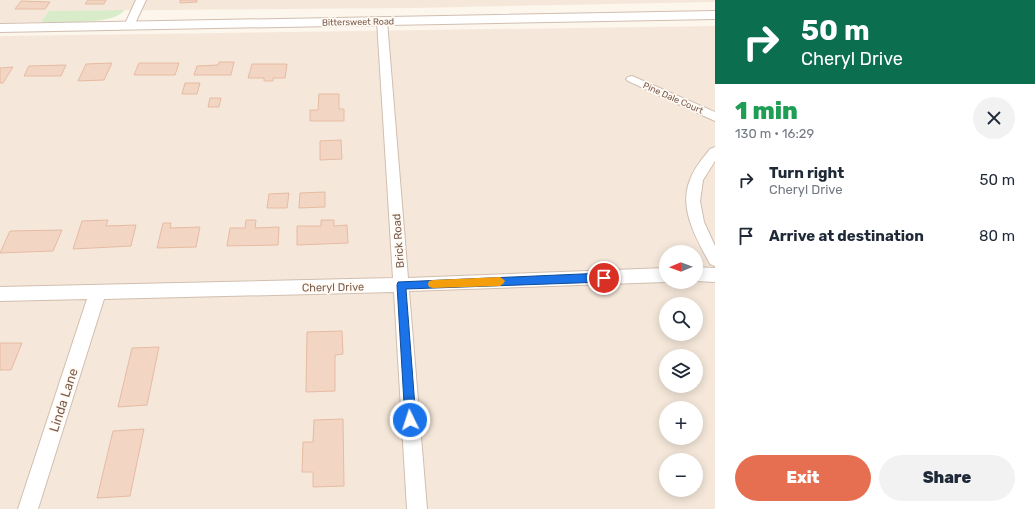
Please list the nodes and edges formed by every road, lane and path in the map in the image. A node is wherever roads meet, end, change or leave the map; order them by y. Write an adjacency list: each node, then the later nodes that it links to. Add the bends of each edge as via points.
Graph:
1 (141, 0): 4 (street)
2 (715, 15): 3 (street, Bittersweet Road)
3 (382, 21): 4 (street, Bittersweet Road); 13 (street, Brick Road)
4 (129, 26): 5 (street, Bittersweet Road)
5 (0, 28)
6 (632, 79): 7 (street, Pine Dale Court)
7 (715, 117)
8 (715, 152): 9 (street, via 696,181 693,196 699,227)
9 (715, 260)
10 (703, 274): 12 (street)
11 (659, 275): 13 (street, Cheryl Drive)
12 (715, 275)
13 (401, 285): 14 (street, Cheryl Drive); 17 (street, Brick Road)
14 (98, 291): 15 (street, Cheryl Drive); 16 (street, Linda Lane)
15 (0, 294)
16 (28, 509)
17 (416, 509)

